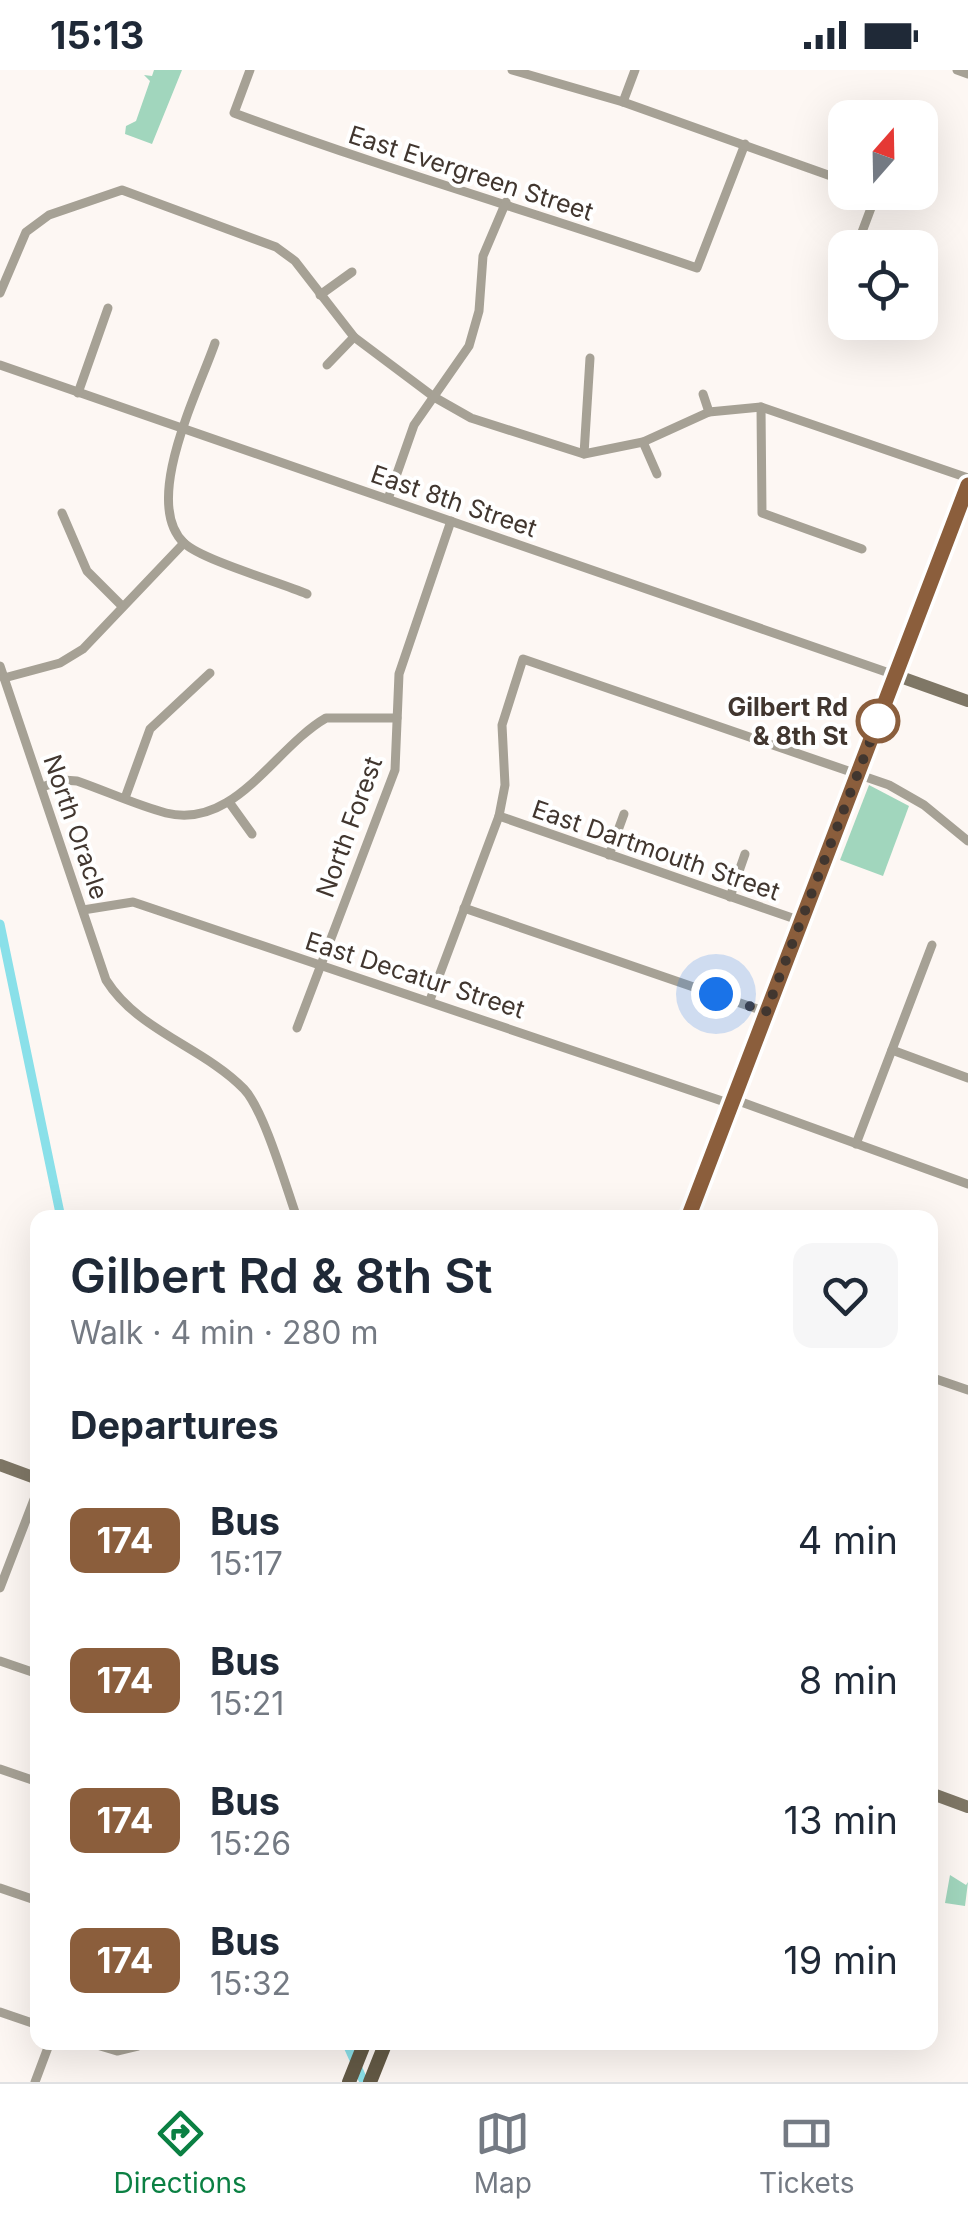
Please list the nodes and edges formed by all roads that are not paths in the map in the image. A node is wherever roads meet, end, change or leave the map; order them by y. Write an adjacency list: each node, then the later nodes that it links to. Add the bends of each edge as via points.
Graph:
1 (250, 70): 9 (street, East Evergreen Street, via 234,113)
2 (512, 70): 6 (street)
3 (635, 70): 6 (street)
4 (957, 70): 5 (street)
5 (968, 74)
6 (623, 102): 7 (street)
7 (745, 144): 8 (street); 9 (street, East Evergreen Street, via 698,268)
8 (828, 174)
9 (506, 202): 21 (street, via 483,256 469,346)
10 (352, 272): 12 (street)
11 (0, 293): 12 (street, via 26,232 49,215 122,190 256,236 295,261)
12 (320, 295): 14 (street)
13 (108, 308): 19 (street)
14 (354, 337): 17 (street); 21 (street)
15 (215, 344): 24 (street)
16 (590, 358): 26 (street)
17 (327, 364)
18 (0, 365): 19 (street, East 8th Street)
19 (78, 393): 24 (street, East 8th Street)
20 (703, 394): 23 (street)
21 (434, 397): 26 (street, via 471,418); 29 (street, via 414,425)
22 (761, 407): 23 (street); 28 (street); 33 (street, via 762,513)
23 (710, 412): 25 (street)
24 (184, 431): 29 (street, East 8th Street); 32 (street, via 166,485 169,514)
25 (643, 442): 26 (street); 27 (street)
26 (584, 454)
27 (658, 474)
28 (968, 481): 38 (main road)
29 (388, 499): 31 (street, East 8th Street)
30 (62, 513): 35 (street, via 87,571)
31 (450, 521): 38 (street, East 8th Street); 41 (street, North Forest, via 400,674)
32 (184, 543): 34 (street); 35 (street)
33 (862, 549)
34 (307, 594)
35 (121, 606): 39 (street, via 71,656)
36 (0, 666): 39 (street, North Oracle)
37 (210, 673): 44 (street, via 150,729)
38 (895, 675): 40 (main road); 42 (main road)
39 (4, 678): 43 (street, North Oracle)
40 (968, 700)
41 (397, 718): 45 (street, via 326,718); 57 (street, North Forest, via 395,770)
42 (858, 772): 47 (street, via 523,659 502,725); 49 (street, via 907,793); 55 (main road)
43 (42, 787): 44 (street, via 63,780); 54 (street, North Oracle)
44 (124, 798): 45 (street, via 189,816)
45 (229, 802): 48 (street)
46 (624, 814): 50 (street)
47 (499, 816): 50 (street, East Dartmouth Street); 53 (street)
48 (252, 834)
49 (968, 841)
50 (609, 854): 52 (street, East Dartmouth Street)
51 (745, 854): 52 (street)
52 (730, 897): 55 (street, East Dartmouth Street)
53 (464, 908): 58 (street); 59 (street)
54 (83, 910): 57 (street, East Decatur Street, via 133,902); 66 (street, North Oracle, via 117,998 246,1091)
55 (801, 922): 59 (main road)
56 (932, 945): 61 (street)
57 (320, 965): 58 (street, East Decatur Street); 60 (street, North Forest)
58 (430, 1000): 63 (street, East Decatur Street)
59 (766, 1012): 63 (main road)
60 (297, 1028)
61 (892, 1050): 62 (street); 64 (street)
62 (968, 1078)
63 (732, 1102): 64 (street, East Decatur Street); 67 (main road)
64 (856, 1144): 65 (street, East Decatur Street)
65 (968, 1184)
66 (294, 1210)
67 (691, 1210)
68 (938, 1379): 69 (street)
69 (968, 1390)
70 (0, 1466): 71 (main road)
71 (30, 1475)
72 (30, 1509): 73 (street)
73 (0, 1588)
74 (0, 1661): 75 (street)
75 (30, 1671)
76 (0, 1769): 77 (street)
77 (30, 1779)
78 (938, 1796): 79 (main road)
79 (968, 1807)
80 (0, 1888): 81 (street)
81 (30, 1897)
82 (0, 2012): 83 (street)
83 (30, 2022)
84 (47, 2050): 88 (street)
85 (361, 2050): 89 (main road)
86 (383, 2050): 87 (main road)
87 (373, 2075)
88 (35, 2082)
89 (350, 2082)

